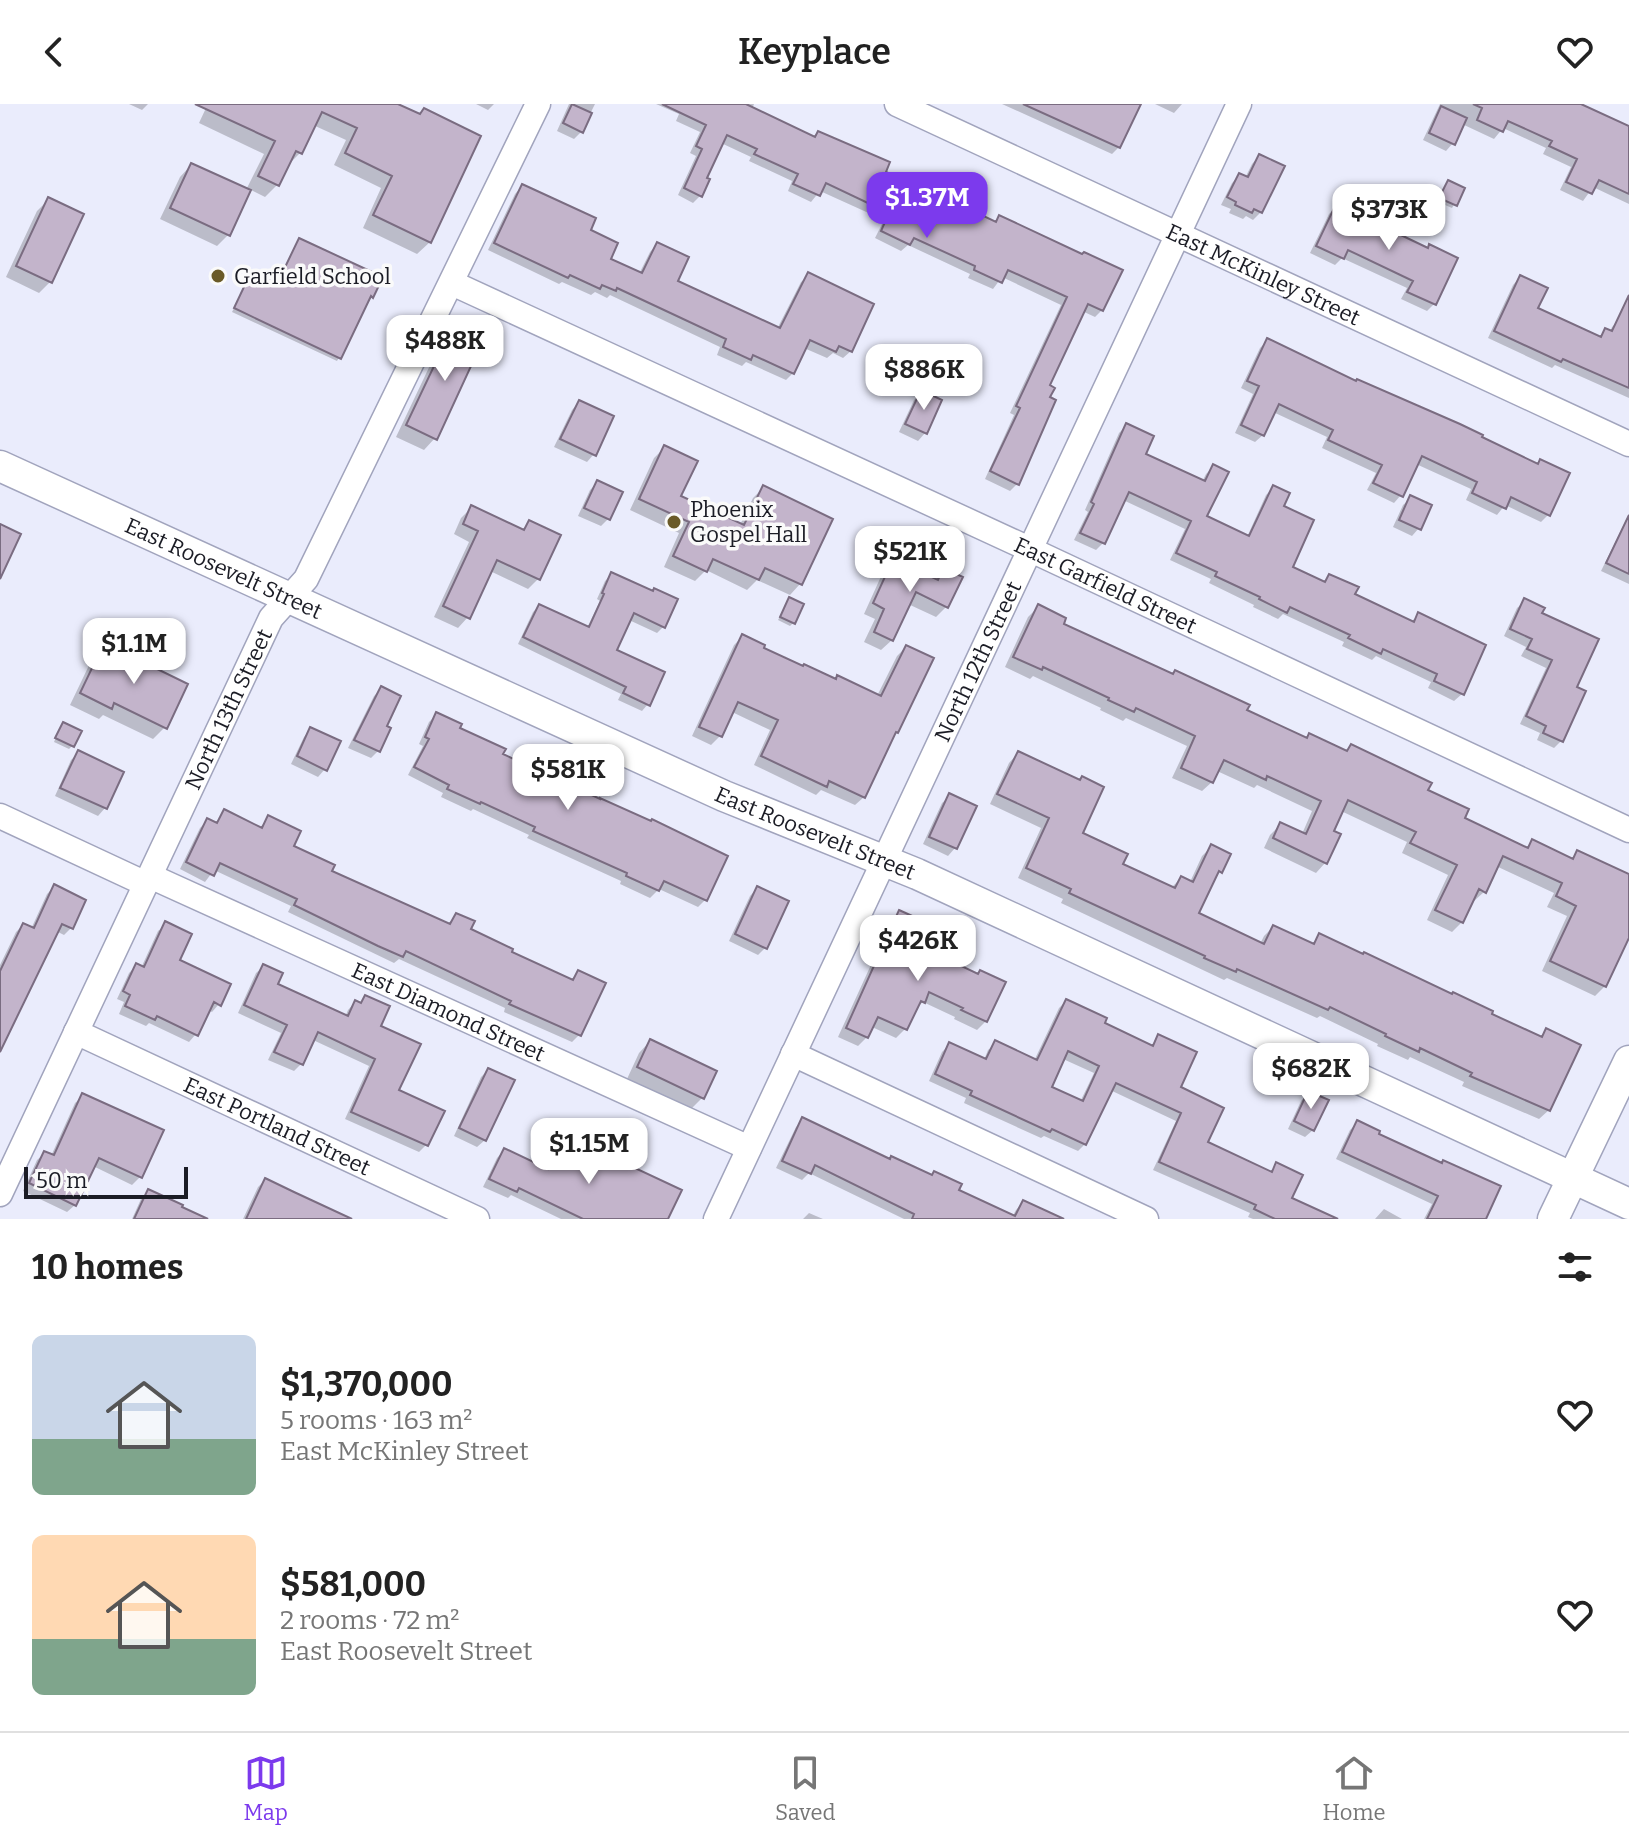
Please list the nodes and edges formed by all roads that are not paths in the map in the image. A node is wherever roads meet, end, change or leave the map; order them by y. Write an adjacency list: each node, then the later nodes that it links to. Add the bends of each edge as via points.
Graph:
1 (538, 104): 5 (street, North 13th Street)
2 (897, 104): 4 (street, East McKinley Street)
3 (1239, 104): 4 (street, North 12th Street)
4 (1178, 234): 6 (street, East McKinley Street); 8 (street, North 12th Street)
5 (452, 283): 8 (street, East Garfield Street); 9 (street, North 13th Street, via 306,579)
6 (1629, 444)
7 (0, 466): 9 (street, East Roosevelt Street)
8 (1030, 549): 11 (street, East Garfield Street); 12 (street, North 12th Street)
9 (288, 597): 12 (street, East Roosevelt Street, via 724,796); 13 (street, North 13th Street, via 271,618)
10 (0, 816): 13 (street, East Diamond Street)
11 (1629, 830)
12 (884, 860): 15 (street, North 12th Street); 18 (street, East Roosevelt Street)
13 (148, 880): 14 (street, North 13th Street); 17 (street, East Diamond Street)
14 (76, 1032): 19 (street, North 13th Street); 21 (street, East Portland Street)
15 (793, 1054): 17 (street, North 12th Street); 23 (street)
16 (1629, 1061): 18 (street)
17 (749, 1148): 22 (street, North 12th Street)
18 (1573, 1177): 20 (street, East Roosevelt Street); 24 (street)
19 (0, 1194)
20 (1629, 1204)
21 (477, 1219)
22 (716, 1219)
23 (1146, 1219)
24 (1553, 1219)

